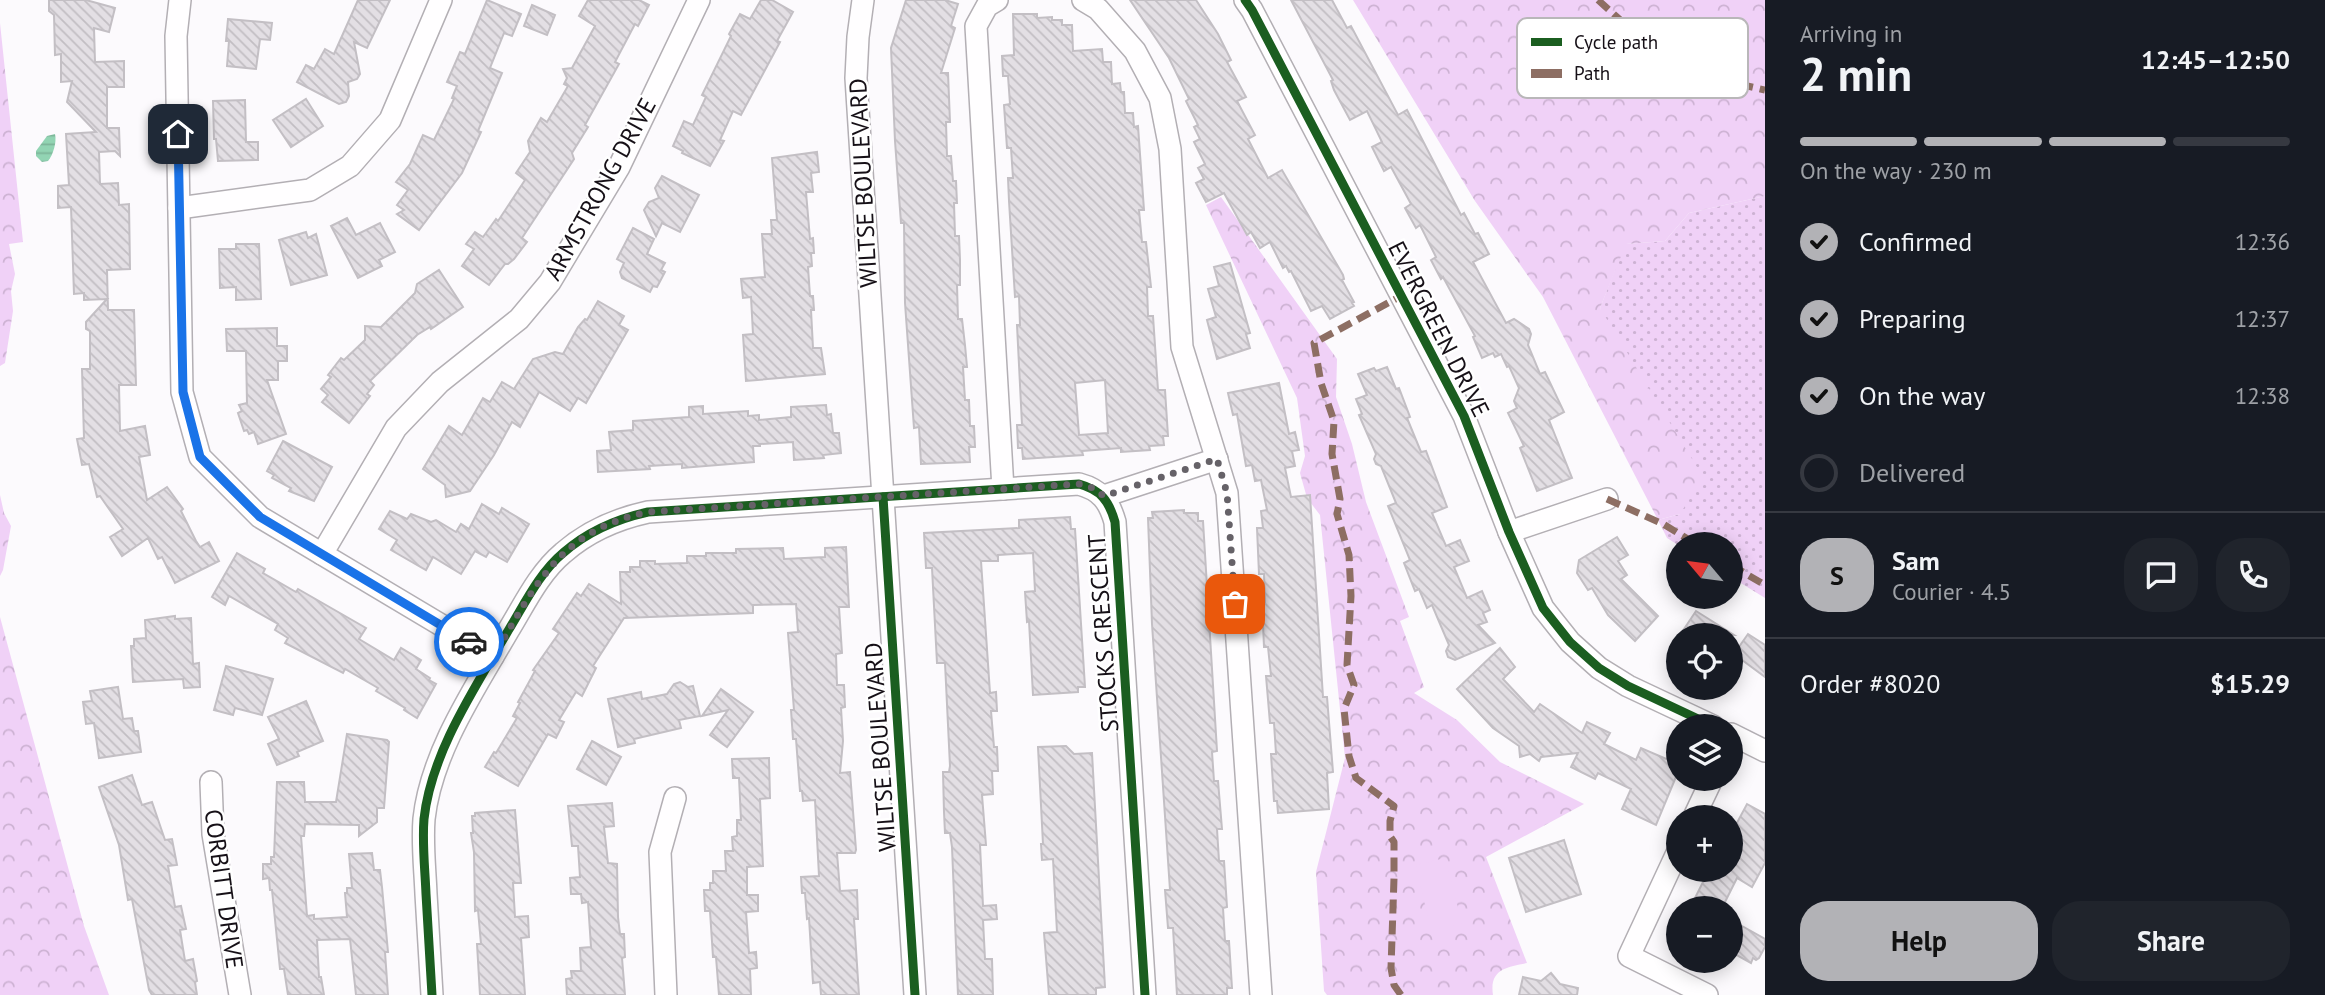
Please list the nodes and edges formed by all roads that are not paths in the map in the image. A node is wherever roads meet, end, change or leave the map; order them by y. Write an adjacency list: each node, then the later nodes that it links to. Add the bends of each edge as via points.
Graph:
1 (180, 0): 8 (street, via 176,36)
2 (441, 0): 8 (street, via 390,120 351,166 310,190)
3 (699, 0): 15 (street, ARMSTRONG DRIVE, via 619,167 550,282 519,319 440,382 396,428)
4 (863, 0): 12 (street, WILTSE BOULEVARD, via 856,78)
5 (997, 0): 10 (street, via 987,6 976,26)
6 (1083, 0): 9 (street, via 1098,9 1135,51 1160,98 1170,149 1182,347)
7 (1245, 0): 14 (street, EVERGREEN DRIVE, via 1464,416)
8 (179, 208): 15 (street, via 183,392 200,457 260,517)
9 (1217, 459): 11 (street); 28 (street, via 1227,493)
10 (1003, 489): 11 (street, via 1079,484); 12 (street)
11 (1104, 496): 27 (street, STOCKS CRESCENT, via 1115,522)
12 (883, 497): 16 (street, via 648,512 605,524 561,554 535,586); 26 (street, WILTSE BOULEVARD)
13 (1607, 499): 14 (street)
14 (1509, 532): 17 (street, EVERGREEN DRIVE, via 1543,608 1570,642 1628,687)
15 (322, 554): 16 (street)
16 (494, 656): 24 (street, via 452,732 430,789 424,849)
17 (1686, 714)
18 (1743, 741): 19 (street, EVERGREEN DRIVE)
19 (1765, 751)
20 (211, 782): 23 (street, CORBITT DRIVE, via 213,834)
21 (675, 797): 25 (street, via 660,852)
22 (1666, 877): 29 (street, via 1629,956)
23 (240, 995)
24 (432, 995)
25 (666, 995)
26 (915, 995)
27 (1145, 995)
28 (1261, 995)
29 (1707, 995)

